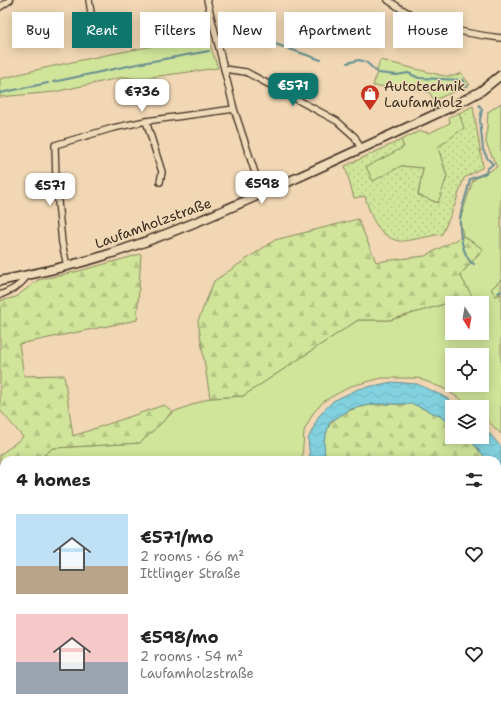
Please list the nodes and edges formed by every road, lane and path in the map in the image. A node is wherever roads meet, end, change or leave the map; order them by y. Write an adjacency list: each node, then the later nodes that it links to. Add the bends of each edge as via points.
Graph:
1 (10, 0): 5 (street)
2 (89, 0): 6 (street)
3 (206, 0): 8 (street)
4 (388, 0): 7 (street, via 423,21 445,28)
5 (0, 7)
6 (91, 12)
7 (501, 38)
8 (224, 69): 10 (street); 12 (street, via 246,72 337,121 355,137)
9 (501, 75): 12 (main road, Laufamholzstraße, via 464,101)
10 (234, 109): 11 (street); 14 (street)
11 (146, 121): 13 (street, via 162,172); 15 (street, via 55,145 62,243)
12 (361, 149): 14 (main road, Laufamholzstraße)
13 (160, 182)
14 (262, 194): 15 (main road, Laufamholzstraße, via 165,235)
15 (67, 266): 16 (main road, Laufamholzstraße)
16 (26, 276): 17 (main road, Laufamholzstraße); 18 (street, via 20,285)
17 (0, 281)
18 (0, 295)

